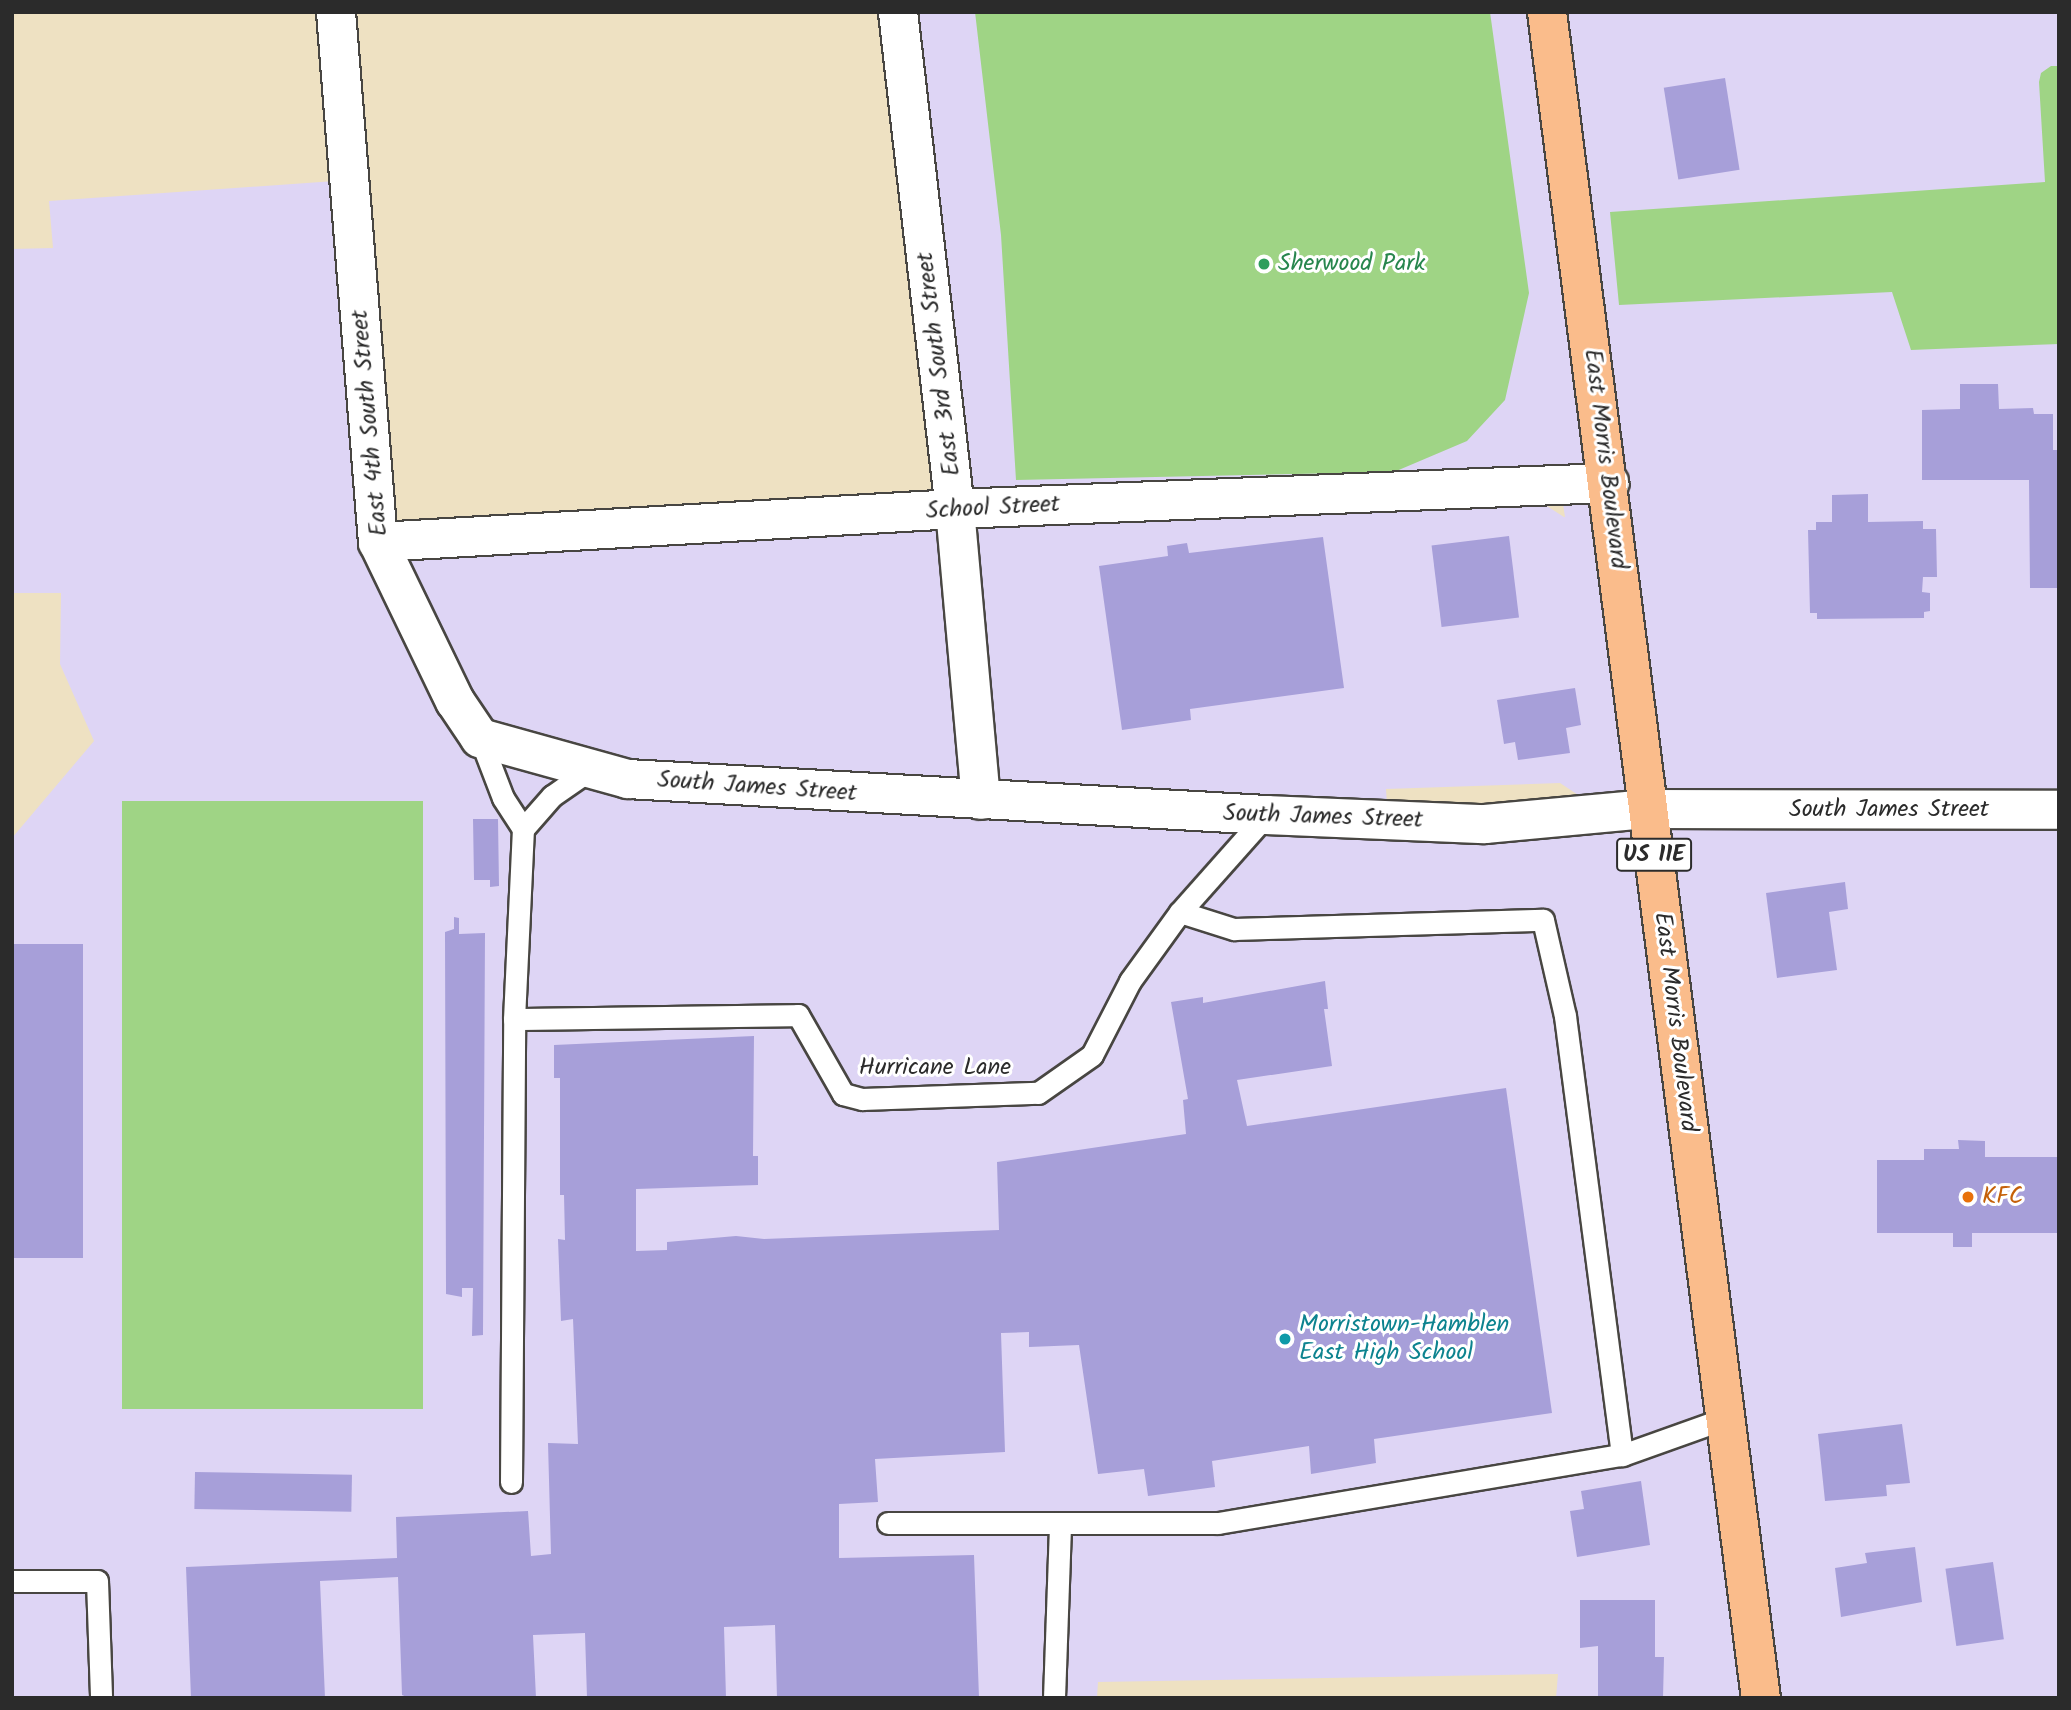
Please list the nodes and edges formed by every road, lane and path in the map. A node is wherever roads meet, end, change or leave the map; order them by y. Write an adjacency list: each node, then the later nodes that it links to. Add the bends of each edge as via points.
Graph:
1 (336, 12): 6 (street, East 4th South Street)
2 (898, 12): 5 (street, East 3rd South Street)
3 (1547, 12): 4 (main road, East Morris Boulevard / US 11E)
4 (1609, 483): 5 (street, School Street); 10 (main road, East Morris Boulevard / US 11E)
5 (955, 509): 6 (street, School Street); 9 (street, East 3rd South Street)
6 (378, 542): 7 (street, East 4th South Street, via 455,701)
7 (480, 738): 8 (street); 13 (lane, via 503,798)
8 (588, 771): 9 (street, South James Street, via 628,779); 13 (lane, via 552,796)
9 (981, 800): 12 (street, South James Street)
10 (1648, 809): 11 (street, South James Street); 12 (street, South James Street, via 1485,824); 16 (main road, East Morris Boulevard / US 11E)
11 (2059, 810)
12 (1266, 815): 14 (lane, Hurricane Lane)
13 (523, 829): 15 (lane)
14 (1180, 912): 15 (lane, Hurricane Lane, via 1130,981 1092,1055 1038,1093 862,1099 843,1094 798,1015); 17 (lane, via 1234,929 1543,920 1565,1017)
15 (514, 1019): 18 (lane)
16 (1726, 1418): 17 (lane); 24 (main road, East Morris Boulevard / US 11E)
17 (1622, 1455): 20 (lane, via 1219,1523)
18 (511, 1482)
19 (888, 1523): 20 (lane)
20 (1060, 1524): 23 (lane)
21 (12, 1581): 22 (lane, via 97,1581)
22 (101, 1698)
23 (1054, 1698)
24 (1761, 1698)

